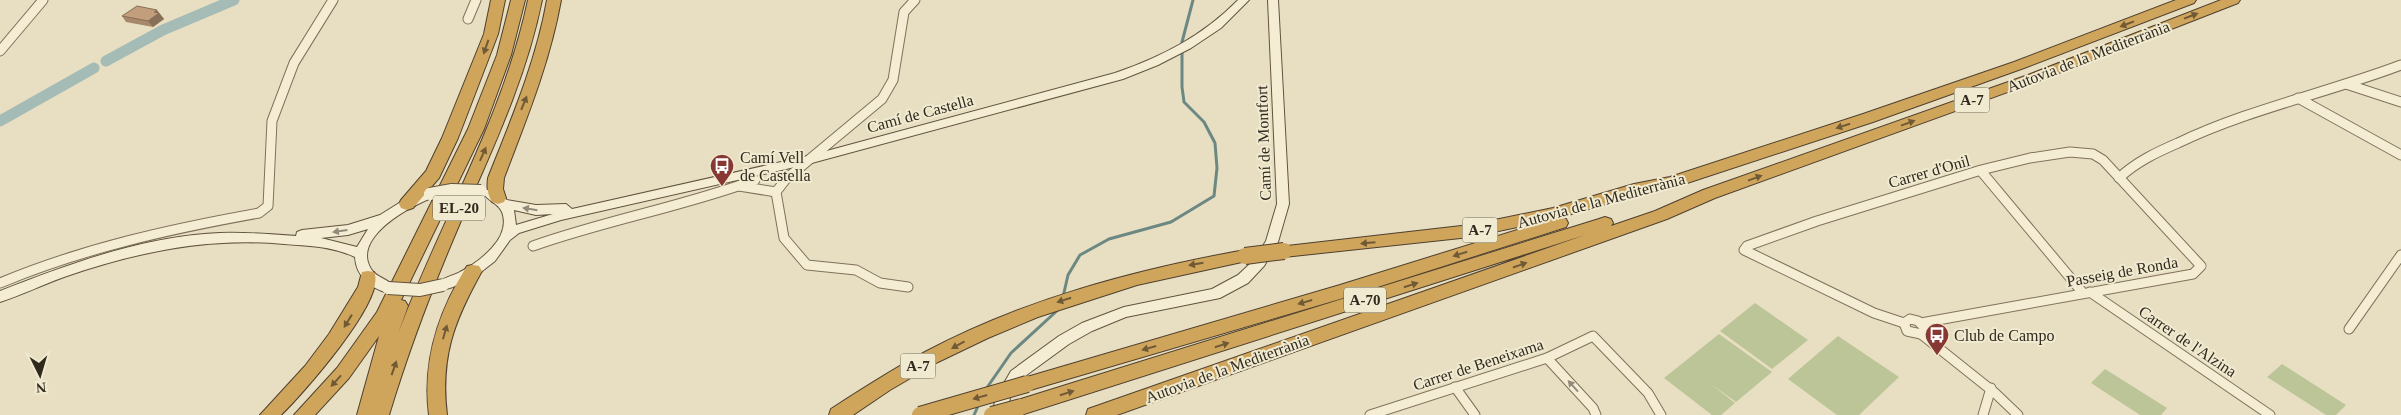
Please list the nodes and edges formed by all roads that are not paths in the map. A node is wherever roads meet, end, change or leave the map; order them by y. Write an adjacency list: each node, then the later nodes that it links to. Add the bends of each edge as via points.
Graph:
1 (43, 0): 16 (street)
2 (333, 0): 42 (street, via 294,63 272,122 268,206 259,213 167,228 40,265)
3 (476, 0): 14 (street)
4 (498, 0): 33 (highway, one-way to 33, via 491,34 450,138 432,174)
5 (518, 0): 24 (highway, EL-20, via 492,89)
6 (535, 0): 56 (highway, EL-20, one-way to 6, via 416,307 512,83)
7 (554, 0): 32 (highway, one-way to 7, via 495,188 496,178 534,78)
8 (915, 0): 22 (street, via 904,12 893,80 882,99)
9 (1244, 0): 15 (main road, Camí de Castella, via 1222,24)
10 (1273, 0): 61 (main road, Camí de Montfort, via 1283,204 1272,242 1263,256 1243,279 1215,294 1124,312 1087,326 1016,375 1003,397)
11 (2189, 0): 27 (highway, Autovia de la Mediterrània / A-7, one-way to 27, via 2019,65)
12 (2233, 0): 30 (highway, Autovia de la Mediterrània / A-7, one-way to 12, via 2033,78)
13 (1236, 2): 15 (main road, Camí de Castella)
14 (468, 19)
15 (1209, 32): 22 (main road, Camí de Castella, via 1164,59 1120,76)
16 (0, 51)
17 (2401, 65): 18 (street)
18 (2346, 84): 19 (street); 20 (street)
19 (2298, 98): 21 (street); 25 (street, via 2184,139 2129,168)
20 (2401, 102)
21 (2401, 155)
22 (808, 160): 29 (street); 31 (main road, Camí de Castella)
23 (1981, 171): 25 (street, Carrer d'Onil, via 2032,157 2081,150 2094,154); 44 (street, Carrer de l'Alzina); 46 (street, Carrer d'Onil, via 1836,214 1747,246 1744,250 1874,313)
24 (455, 172): 54 (highway, one-way to 54, via 384,316 348,366); 55 (highway, EL-20, via 452,187 390,330)
25 (2119, 178): 44 (street, Passeig de Ronda, via 2201,266 2193,274)
26 (755, 180): 28 (street)
27 (1672, 182): 58 (highway, Autovia de la Mediterrània / A-7, one-way to 58, bridge, via 1470,232 1244,256 1190,265 1111,285 1054,303 967,340 882,386); 59 (highway, A-70, one-way to 59, bridge, via 1640,196 1340,292)
28 (739, 186): 29 (street); 37 (street, via 596,225)
29 (776, 192): 43 (street, via 784,238 807,265 856,270 880,283)
30 (1709, 194): 60 (highway, A-70, one-way to 30, bridge, via 1650,209); 62 (highway, Autovia de la Mediterrània / A-7, one-way to 30, via 1661,215)
31 (630, 200): 32 (main road, Camí de Castella, one-way to 32, via 560,210 536,210); 36 (main road, Camí de Castella, via 530,225 514,230)
32 (501, 201): 33 (main road, bridge, via 481,191 452,190 430,194); 36 (main road, via 510,219)
33 (407, 204): 34 (main road)
34 (387, 216): 35 (main road, one-way to 35, via 348,230); 38 (main road, via 367,239)
35 (257, 237): 38 (main road, via 314,241); 45 (main road, via 207,240 130,253 51,276)
36 (506, 237): 40 (main road, via 497,251)
37 (533, 246)
38 (361, 254): 41 (main road, via 362,267)
39 (2401, 255): 48 (street)
40 (474, 270): 41 (main road, bridge, via 420,290 388,288); 57 (highway, one-way to 40, via 437,376 444,336 456,301)
41 (368, 277): 53 (highway, one-way to 53, via 367,287 335,340)
42 (0, 284)
43 (908, 287)
44 (2086, 292): 47 (street, Passeig de Ronda); 69 (street, Carrer de l'Alzina)
45 (0, 297)
46 (1904, 323): 47 (street, Passeig de Ronda, via 1910,319); 49 (street, via 1907,331)
47 (1921, 323): 49 (street, via 1925,331)
48 (2349, 329)
49 (1921, 334): 52 (street, via 1956,365)
50 (1547, 358): 51 (street, Carrer de Beneixama); 65 (street, one-way to 50); 66 (street, Carrer de Beneixama, via 1593,336 1648,393)
51 (1455, 387): 63 (street, Carrer de Beneixama); 64 (street)
52 (1991, 388): 67 (street); 68 (street)
53 (269, 415)
54 (303, 415)
55 (366, 415)
56 (380, 415)
57 (438, 415)
58 (838, 415)
59 (920, 415)
60 (992, 415)
61 (999, 415)
62 (1094, 415)
63 (1370, 415)
64 (1475, 415)
65 (1596, 415)
66 (1661, 415)
67 (1983, 415)
68 (2018, 415)
69 (2270, 415)

